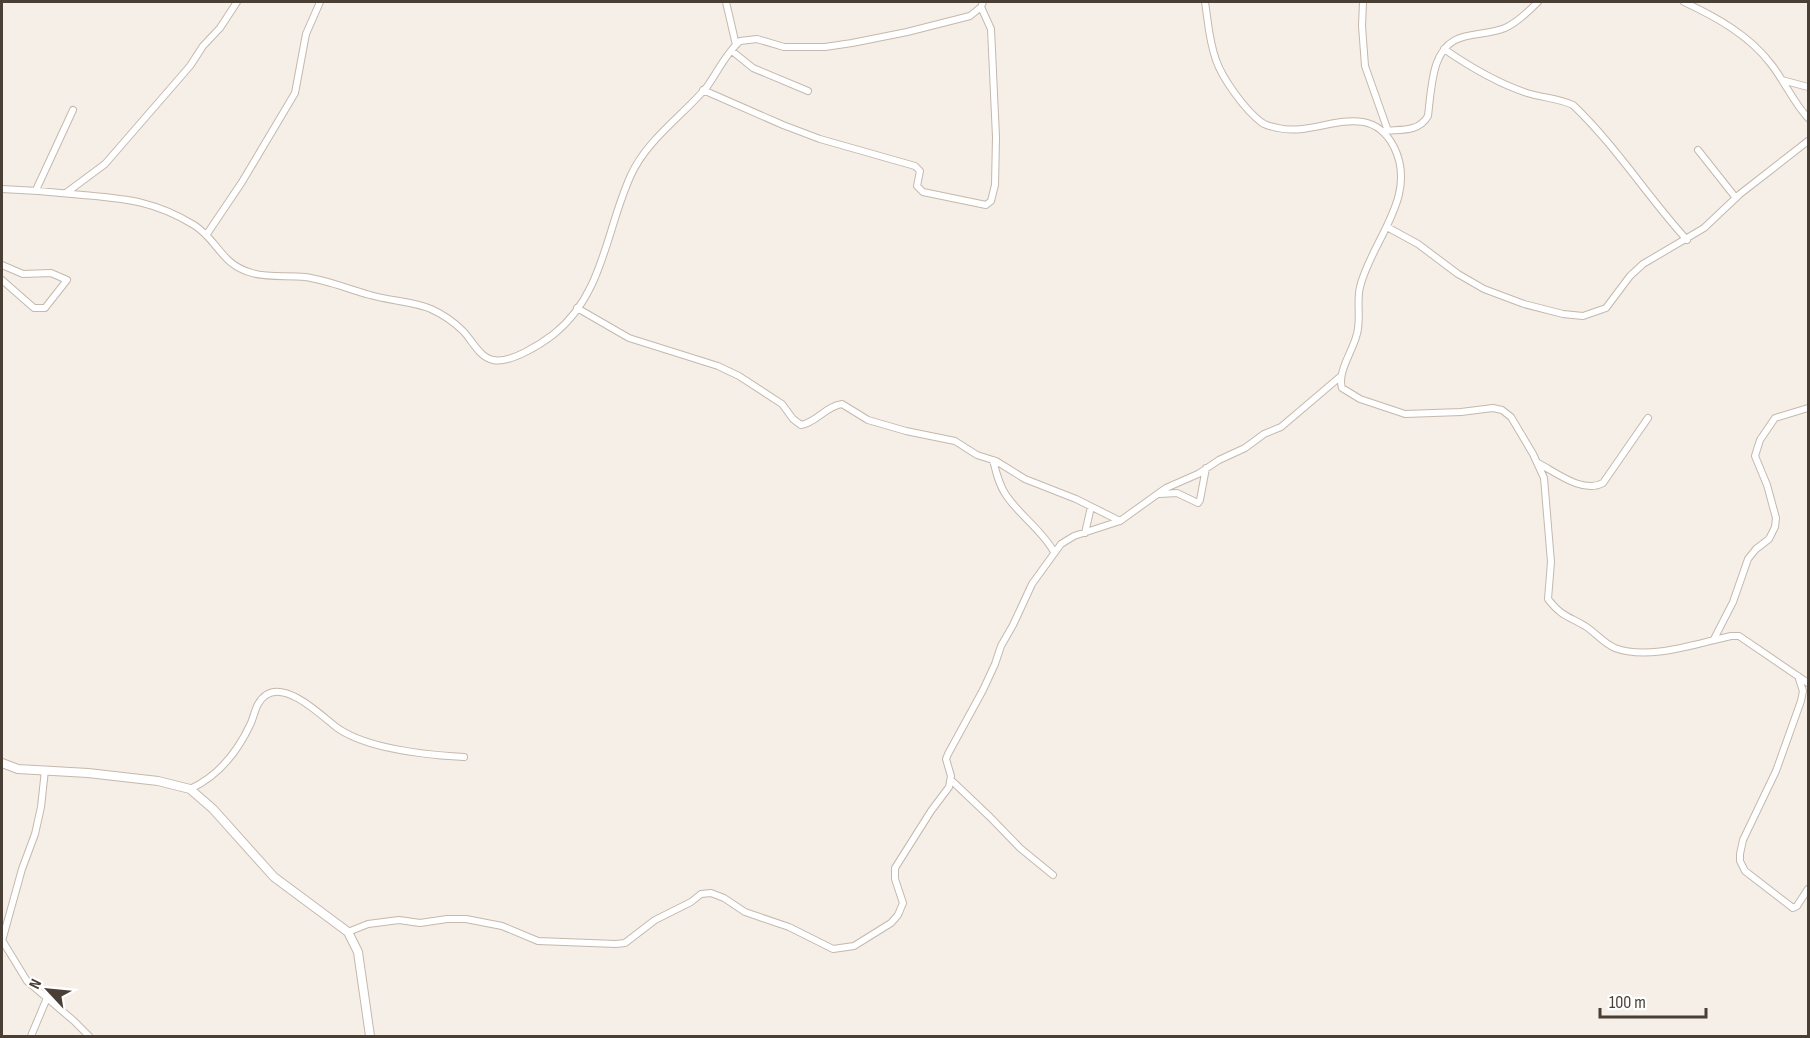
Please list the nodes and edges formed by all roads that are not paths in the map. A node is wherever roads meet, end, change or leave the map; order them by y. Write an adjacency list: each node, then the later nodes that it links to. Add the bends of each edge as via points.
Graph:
1 (237, 2): 23 (street, via 190,66 105,164)
2 (320, 2): 26 (street, via 304,40 295,93)
3 (726, 2): 9 (street)
4 (1205, 2): 18 (street, via 1220,72 1261,122 1284,130 1356,121)
5 (1363, 2): 18 (street, via 1365,66)
6 (1538, 2): 10 (street, via 1509,26 1464,36)
7 (1684, 2): 12 (street, via 1741,34 1759,50)
8 (982, 4): 9 (street, via 970,16 950,22 852,43 792,48 758,39); 14 (street, via 991,29 996,137 995,185 986,205 923,192 917,186 920,171 915,166 783,125)
9 (736, 45): 11 (street)
10 (1444, 50): 18 (street, via 1436,64 1425,122 1407,130); 27 (street, via 1525,93 1573,105 1622,158 1647,195)
11 (732, 51): 14 (street); 15 (street, via 753,68)
12 (1781, 80): 13 (street); 17 (street)
13 (1809, 87)
14 (704, 90): 30 (street, via 637,163 616,213 600,269)
15 (808, 91)
16 (73, 110): 22 (street)
17 (1809, 118)
18 (1385, 131): 25 (street, via 1402,172)
19 (1809, 141): 24 (street)
20 (1698, 150): 24 (street)
21 (2, 189): 22 (street)
22 (36, 190): 23 (street)
23 (66, 193): 26 (street, via 136,200)
24 (1736, 198): 27 (street)
25 (1387, 227): 27 (street, via 1484,289 1524,304 1583,316 1606,308 1643,264); 31 (street, via 1359,290 1358,334)
26 (207, 234): 30 (street, via 222,255 241,270 318,280 419,304 444,315 485,357 494,360 511,358 544,341)
27 (1687, 240)
28 (2, 265): 29 (street, via 23,274 51,273 67,279 45,308 34,308)
29 (2, 280)
30 (577, 308): 36 (street, via 629,338 739,376 782,404 801,425 842,404 868,420 955,441)
31 (1341, 376): 32 (street); 33 (street)
32 (1328, 386): 33 (street); 38 (street, via 1281,427)
33 (1344, 390): 37 (street, via 1405,414 1502,410 1511,417)
34 (1809, 408): 44 (street, via 1775,418 1755,450 1776,518 1775,527 1748,560)
35 (1648, 418): 37 (street, via 1604,483 1595,487 1583,486)
36 (993, 460): 40 (street, via 1025,479); 43 (street, via 1007,497)
37 (1538, 463): 44 (street, via 1544,478 1551,562 1548,598 1556,608 1620,650 1659,652)
38 (1206, 468): 39 (street); 39 (street, via 1199,502 1177,493)
39 (1159, 494): 41 (street)
40 (1092, 507): 41 (street); 42 (street)
41 (1120, 521): 42 (street)
42 (1085, 533): 43 (street, via 1067,539)
43 (1054, 552): 50 (street, via 1032,584 983,690 948,754)
44 (1714, 639): 45 (street, via 1739,636)
45 (1798, 676): 46 (street); 53 (street, via 1803,691 1801,701 1776,771 1743,840 1740,861 1749,875 1793,908)
46 (1809, 683)
47 (464, 757): 51 (street, via 431,755 364,740 337,727 300,700 273,691 262,698 251,724 224,765 214,776)
48 (2, 763): 49 (street, via 18,769)
49 (45, 770): 51 (street, via 158,780); 55 (street, via 35,834)
50 (951, 780): 52 (street); 54 (street, via 895,868 903,903 898,915 854,946 833,949 789,927 745,912 711,893 701,894 655,920 625,943 616,944 538,941 502,926 447,919 368,924)
51 (190, 789): 54 (street, via 274,877)
52 (1053, 875)
53 (1809, 889)
54 (348, 932): 59 (street, via 358,952)
55 (2, 940): 56 (street, via 27,981)
56 (47, 999): 57 (street); 58 (street)
57 (31, 1036)
58 (89, 1036)
59 (370, 1036)

